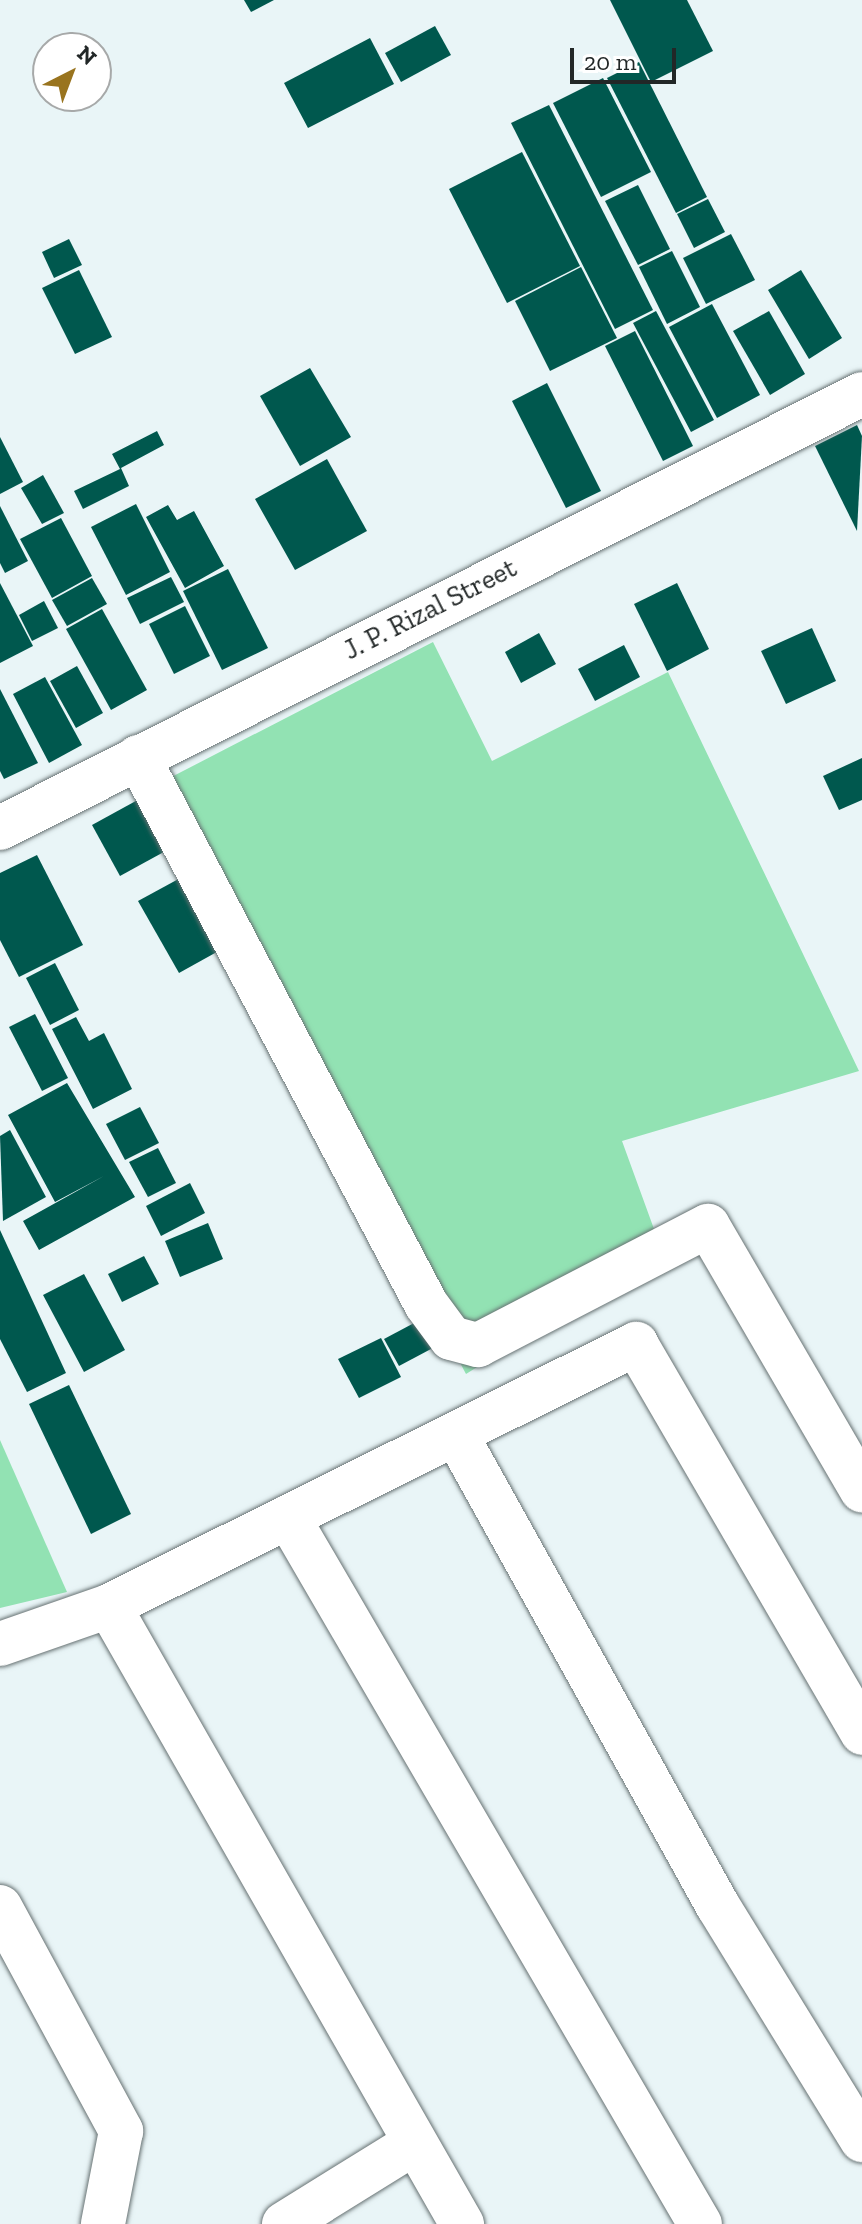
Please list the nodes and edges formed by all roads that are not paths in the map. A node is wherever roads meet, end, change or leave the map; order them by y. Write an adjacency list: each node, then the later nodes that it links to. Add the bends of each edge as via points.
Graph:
1 (862, 394): 2 (street, J. P. Rizal Street)
2 (138, 757): 3 (street, J. P. Rizal Street); 5 (street, via 426,1304 451,1338 478,1345 708,1226)
3 (0, 828)
4 (458, 1438): 6 (street); 9 (street, via 636,1344); 11 (street, via 718,1906)
5 (862, 1491)
6 (288, 1517): 7 (street); 16 (street)
7 (109, 1606): 8 (street); 12 (street)
8 (0, 1644)
9 (862, 1733)
10 (0, 1907): 13 (street, via 121,2131)
11 (862, 2140)
12 (413, 2144): 14 (street); 15 (street)
13 (103, 2224)
14 (284, 2224)
15 (462, 2224)
16 (700, 2224)

